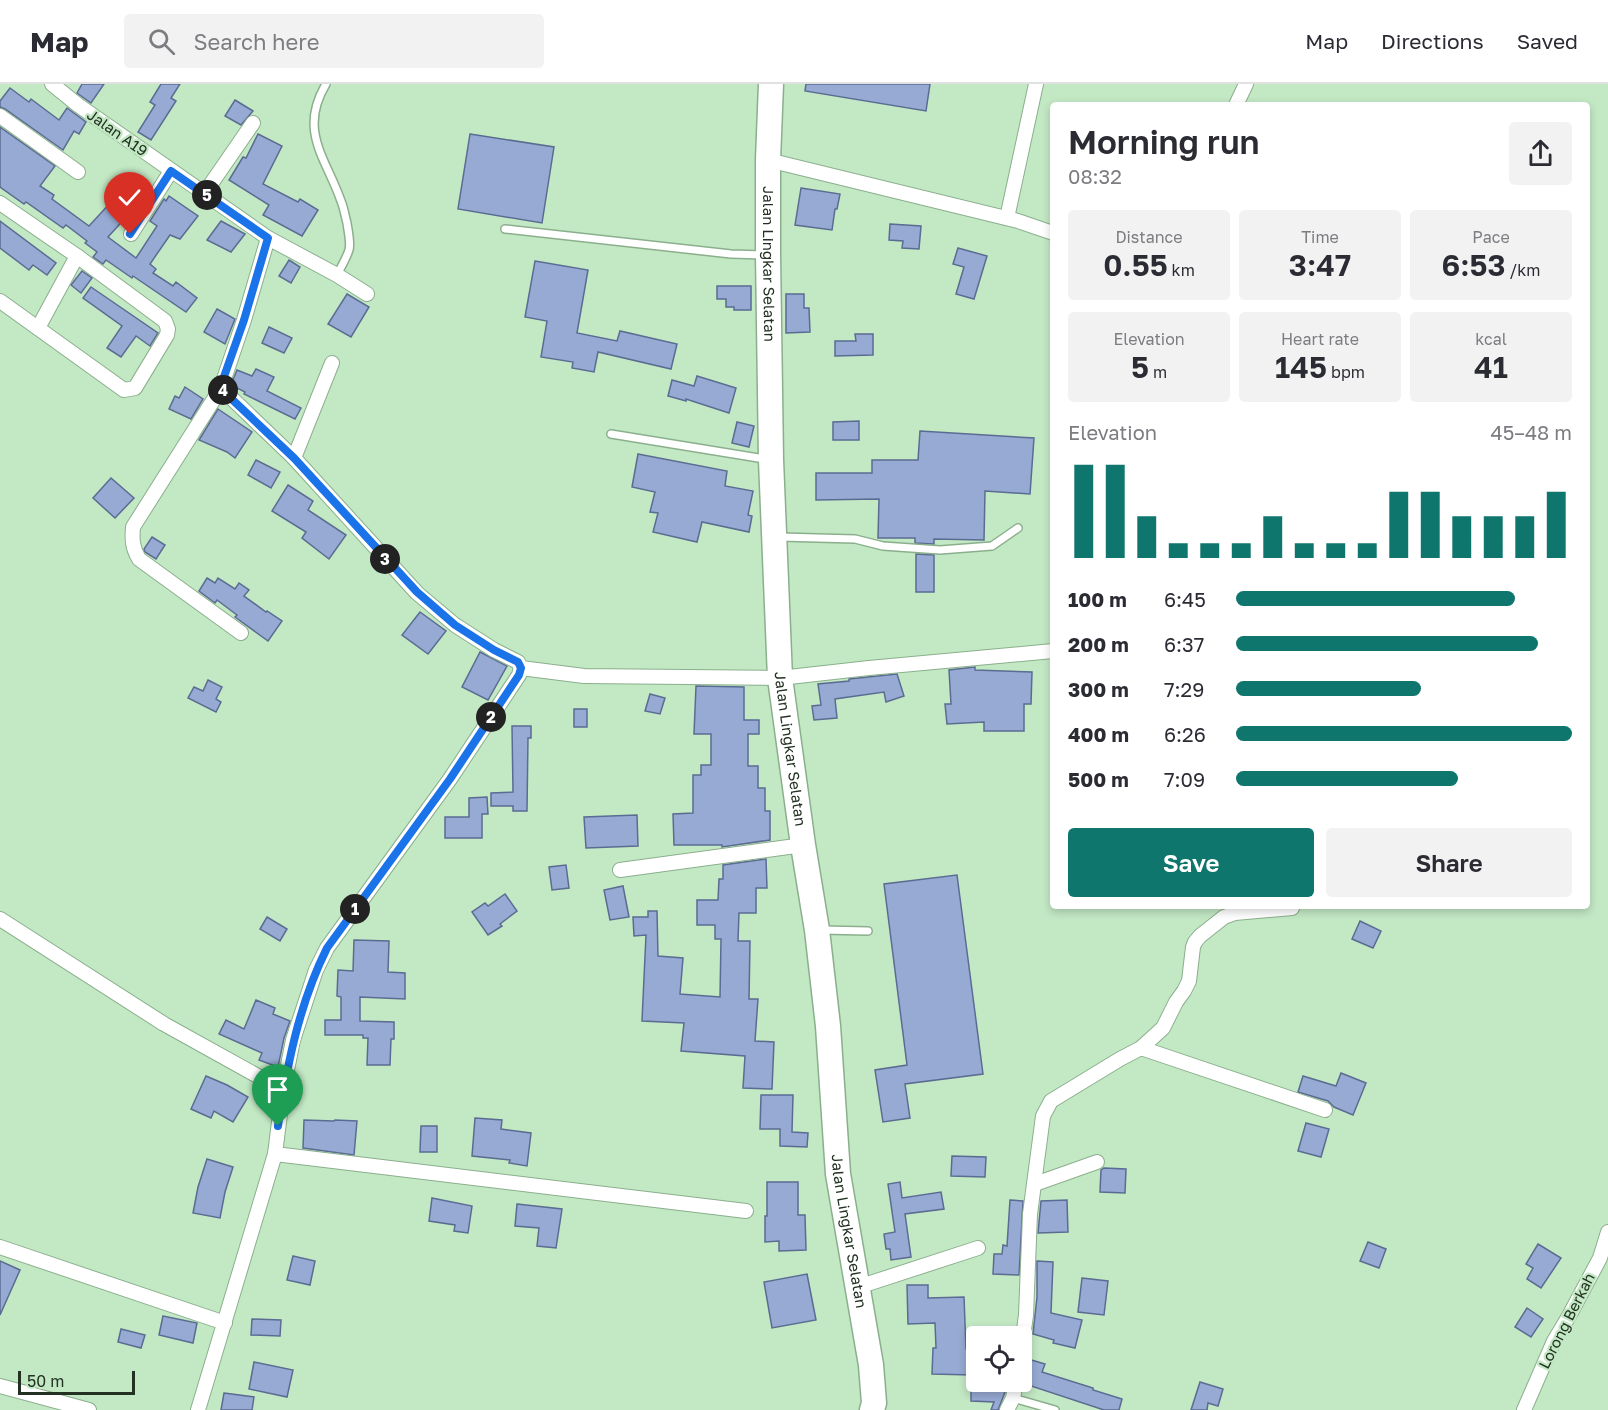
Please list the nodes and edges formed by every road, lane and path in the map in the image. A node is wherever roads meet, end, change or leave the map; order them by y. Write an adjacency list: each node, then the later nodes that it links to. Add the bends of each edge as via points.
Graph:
1 (52, 84): 10 (street, Jalan A19)
2 (326, 84): 21 (lane, via 317,104 314,136 342,201 347,225 350,249)
3 (771, 84): 9 (highway, Jalan Lingkar Selatan)
4 (1036, 84): 14 (street)
5 (1246, 84): 6 (street)
6 (1237, 102)
7 (0, 116): 11 (street)
8 (254, 123): 12 (street)
9 (768, 160): 14 (street); 19 (highway, Jalan Lingkar Selatan)
10 (171, 171): 12 (street, Jalan A19); 17 (street)
11 (78, 172)
12 (204, 194): 18 (street, Jalan A19)
13 (0, 203): 20 (street)
14 (1007, 218): 16 (street)
15 (505, 229): 19 (lane)
16 (1050, 232)
17 (130, 234)
18 (268, 238): 21 (street, Jalan A19); 26 (street)
19 (768, 255): 29 (highway, Jalan Lingkar Selatan)
20 (77, 256): 24 (street); 24 (street, via 165,321 167,335 135,388 124,390)
21 (337, 275): 22 (street, Jalan A19)
22 (367, 294)
23 (0, 301): 24 (street)
24 (38, 328)
25 (332, 363): 28 (street)
26 (220, 388): 28 (street); 32 (street, via 133,527 132,537 139,559)
27 (611, 434): 29 (lane)
28 (294, 458): 34 (street, via 417,592 455,625 518,662)
29 (771, 460): 31 (highway, Jalan Lingkar Selatan)
30 (1018, 528): 31 (lane, via 992,546 940,550 883,546 855,539)
31 (774, 537): 35 (highway, Jalan Lingkar Selatan)
32 (241, 633)
33 (1050, 651): 35 (street)
34 (521, 668): 35 (street, via 584,676); 43 (street, via 450,779 327,948 293,1040)
35 (780, 678): 36 (highway, Jalan Lingkar Selatan)
36 (803, 845): 37 (street); 40 (highway, Jalan Lingkar Selatan)
37 (620, 870)
38 (1281, 909): 42 (street, via 1235,913 1200,936 1193,947 1184,992 1163,1028)
39 (0, 919): 43 (street, via 164,1024)
40 (817, 930): 41 (lane); 52 (highway, Jalan Lingkar Selatan, via 838,1174)
41 (868, 931)
42 (1141, 1048): 44 (street); 47 (street, via 1051,1101 1043,1116)
43 (284, 1090): 45 (street)
44 (1325, 1110)
45 (275, 1154): 48 (street); 53 (street)
46 (1097, 1162): 47 (street)
47 (1035, 1184): 54 (street)
48 (747, 1211)
49 (1608, 1232): 61 (street, Lorong Berkah, via 1600,1258 1554,1341)
50 (0, 1247): 53 (street)
51 (978, 1248): 52 (street)
52 (858, 1287): 59 (highway, Jalan Lingkar Selatan, via 871,1365)
53 (225, 1323): 58 (street)
54 (1025, 1326)
55 (0, 1386): 57 (street)
56 (1010, 1404): 60 (lane)
57 (89, 1410)
58 (198, 1410)
59 (872, 1410)
60 (1055, 1410)
61 (1524, 1410)

